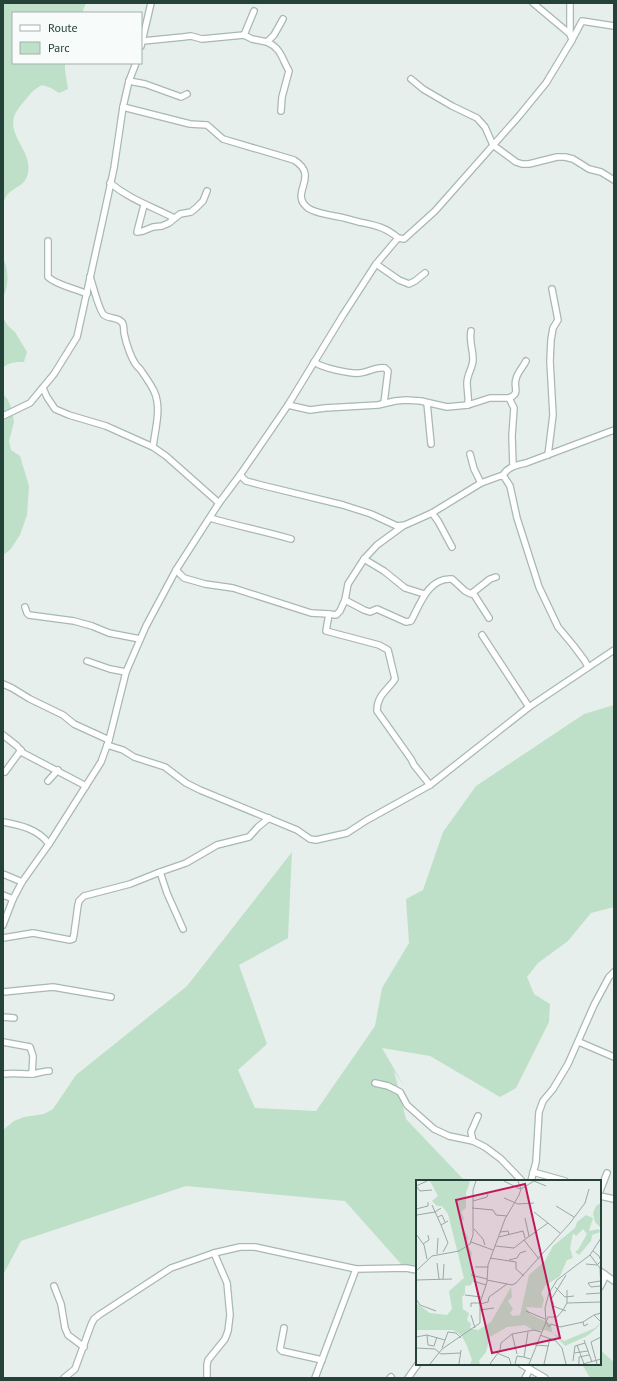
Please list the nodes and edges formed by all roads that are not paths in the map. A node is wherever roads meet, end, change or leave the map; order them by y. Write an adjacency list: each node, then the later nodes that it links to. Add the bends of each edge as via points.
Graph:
1 (151, 3): 11 (street)
2 (533, 3): 7 (street)
3 (570, 3): 7 (street)
4 (254, 12): 8 (street)
5 (283, 19): 10 (street)
6 (614, 26): 9 (street, via 582,21)
7 (570, 34): 9 (street)
8 (244, 35): 10 (street); 11 (street, via 202,39 191,36)
9 (572, 40): 18 (street, via 546,83)
10 (267, 42): 17 (street, via 275,45 289,71)
11 (142, 44)
12 (136, 64): 14 (street)
13 (411, 79): 18 (street, via 459,110 477,118)
14 (129, 81): 15 (street, via 181,97); 16 (street)
15 (187, 94)
16 (123, 107): 20 (street); 24 (street, via 190,124 207,125 223,139 294,160 304,168 301,193 302,202 306,207 382,227)
17 (281, 111)
18 (493, 144): 19 (street, via 522,164 565,157); 24 (street, via 435,211 404,239)
19 (614, 180)
20 (110, 183): 22 (street, via 124,194); 28 (street)
21 (207, 190): 23 (street, via 203,201 196,208)
22 (144, 204): 23 (street); 23 (street, via 137,232 162,226)
23 (174, 218)
24 (398, 238): 26 (street)
25 (48, 241): 30 (street, via 48,277)
26 (376, 264): 27 (street, via 409,284); 33 (street)
27 (425, 273)
28 (90, 276): 30 (street); 43 (street, via 103,314 123,324 128,349 154,391 158,414)
29 (552, 289): 45 (street, via 558,320 553,328 551,340 553,415)
30 (87, 294): 34 (street, via 77,337)
31 (471, 331): 39 (street, via 473,360 467,384 470,396)
32 (526, 361): 35 (street, via 516,379 516,394)
33 (314, 362): 36 (street, via 328,368 359,373 386,368 388,371); 38 (street)
34 (43, 388): 40 (street, via 30,403); 43 (street, via 55,409 106,426)
35 (509, 398): 39 (street, via 490,398); 46 (street, via 514,408)
36 (384, 403): 37 (street, via 406,400); 38 (street, via 310,410)
37 (427, 403): 39 (street, via 447,407); 42 (street)
38 (288, 405): 47 (street)
39 (468, 405)
40 (3, 416)
41 (614, 430): 45 (street)
42 (431, 444)
43 (153, 447): 50 (street)
44 (470, 454): 49 (street)
45 (548, 455): 46 (street)
46 (514, 466): 48 (street)
47 (240, 475): 50 (street); 53 (street, via 261,485 350,507 397,526)
48 (503, 475): 49 (street); 69 (street, via 510,486 517,518 539,587 558,627)
49 (481, 483): 51 (street)
50 (219, 503): 52 (street)
51 (432, 513): 53 (street); 55 (street)
52 (210, 518): 54 (street); 57 (street)
53 (405, 525): 56 (street, via 377,545)
54 (291, 539)
55 (452, 547)
56 (364, 559): 60 (street, via 406,588); 61 (street, via 348,584)
57 (176, 570): 63 (street, via 184,578 233,588 311,613); 66 (street)
58 (496, 577): 59 (street)
59 (473, 593): 60 (street, via 465,591 452,578 445,578); 64 (street)
60 (424, 594): 61 (street, via 411,621 406,622 377,609 370,612 364,610)
61 (346, 600): 63 (street, via 336,615)
62 (25, 607): 66 (street, via 29,615 74,621 109,633)
63 (329, 614): 79 (street, via 326,632 379,645 388,650 395,679 379,698 377,711)
64 (489, 618)
65 (482, 635): 72 (street)
66 (140, 639): 70 (street)
67 (614, 650): 69 (street)
68 (87, 661): 70 (street)
69 (588, 667): 72 (street)
70 (126, 672): 74 (street)
71 (3, 684): 74 (street, via 63,714 74,724)
72 (529, 706): 79 (street)
73 (3, 735): 75 (street)
74 (108, 743): 80 (street, via 101,762); 81 (street, via 134,757 165,766 186,783 200,790)
75 (21, 750): 76 (street, via 37,761); 77 (street)
76 (58, 770): 78 (street); 80 (street)
77 (5, 772)
78 (48, 781)
79 (430, 785): 81 (street, via 347,833 325,839 310,839 297,830)
80 (86, 786): 83 (street)
81 (269, 818): 84 (street, via 249,837 217,845 186,863)
82 (3, 822): 83 (street, via 29,828)
83 (49, 844): 86 (street)
84 (160, 872): 90 (street); 91 (street, via 130,884 84,896 79,901 74,938 70,940 33,933)
85 (3, 874): 86 (street)
86 (22, 882): 88 (street)
87 (3, 895): 88 (street)
88 (14, 899): 89 (street)
89 (3, 925)
90 (183, 929)
91 (3, 938)
92 (614, 972): 98 (street, via 594,1005)
93 (3, 992): 94 (street, via 53,987)
94 (111, 997)
95 (3, 1017): 96 (street)
96 (14, 1018)
97 (3, 1042): 102 (street, via 30,1048 33,1056)
98 (579, 1042): 99 (street); 106 (street, via 539,1112)
99 (614, 1057)
100 (49, 1071): 102 (street)
101 (3, 1074): 102 (street)
102 (32, 1074)
103 (375, 1083): 105 (street, via 400,1092 407,1105 434,1129 449,1136)
104 (478, 1116): 105 (street, via 471,1132)
105 (473, 1141): 108 (street, via 501,1159)
106 (533, 1172): 109 (street); 110 (street)
107 (607, 1173): 111 (street)
108 (521, 1180)
109 (531, 1180)
110 (558, 1180)
111 (601, 1188)
112 (601, 1196): 113 (street)
113 (614, 1199)
114 (214, 1253): 115 (street, via 240,1247 255,1247); 122 (street, via 171,1268 99,1315 91,1325); 128 (street, via 228,1283 230,1315 225,1340 208,1360)
115 (356, 1269): 116 (street); 123 (street)
116 (416, 1270)
117 (602, 1272): 118 (street); 119 (street, via 604,1280)
118 (614, 1281)
119 (601, 1285)
120 (54, 1286): 122 (street, via 68,1335)
121 (284, 1328): 123 (street, via 280,1348 282,1351)
122 (84, 1347): 127 (street, via 75,1369)
123 (322, 1360): 129 (street)
124 (417, 1365): 130 (street)
125 (523, 1365): 126 (street)
126 (530, 1369): 131 (street); 132 (street)
127 (64, 1378)
128 (207, 1378)
129 (315, 1378)
130 (408, 1378)
131 (525, 1378)
132 (545, 1378)

